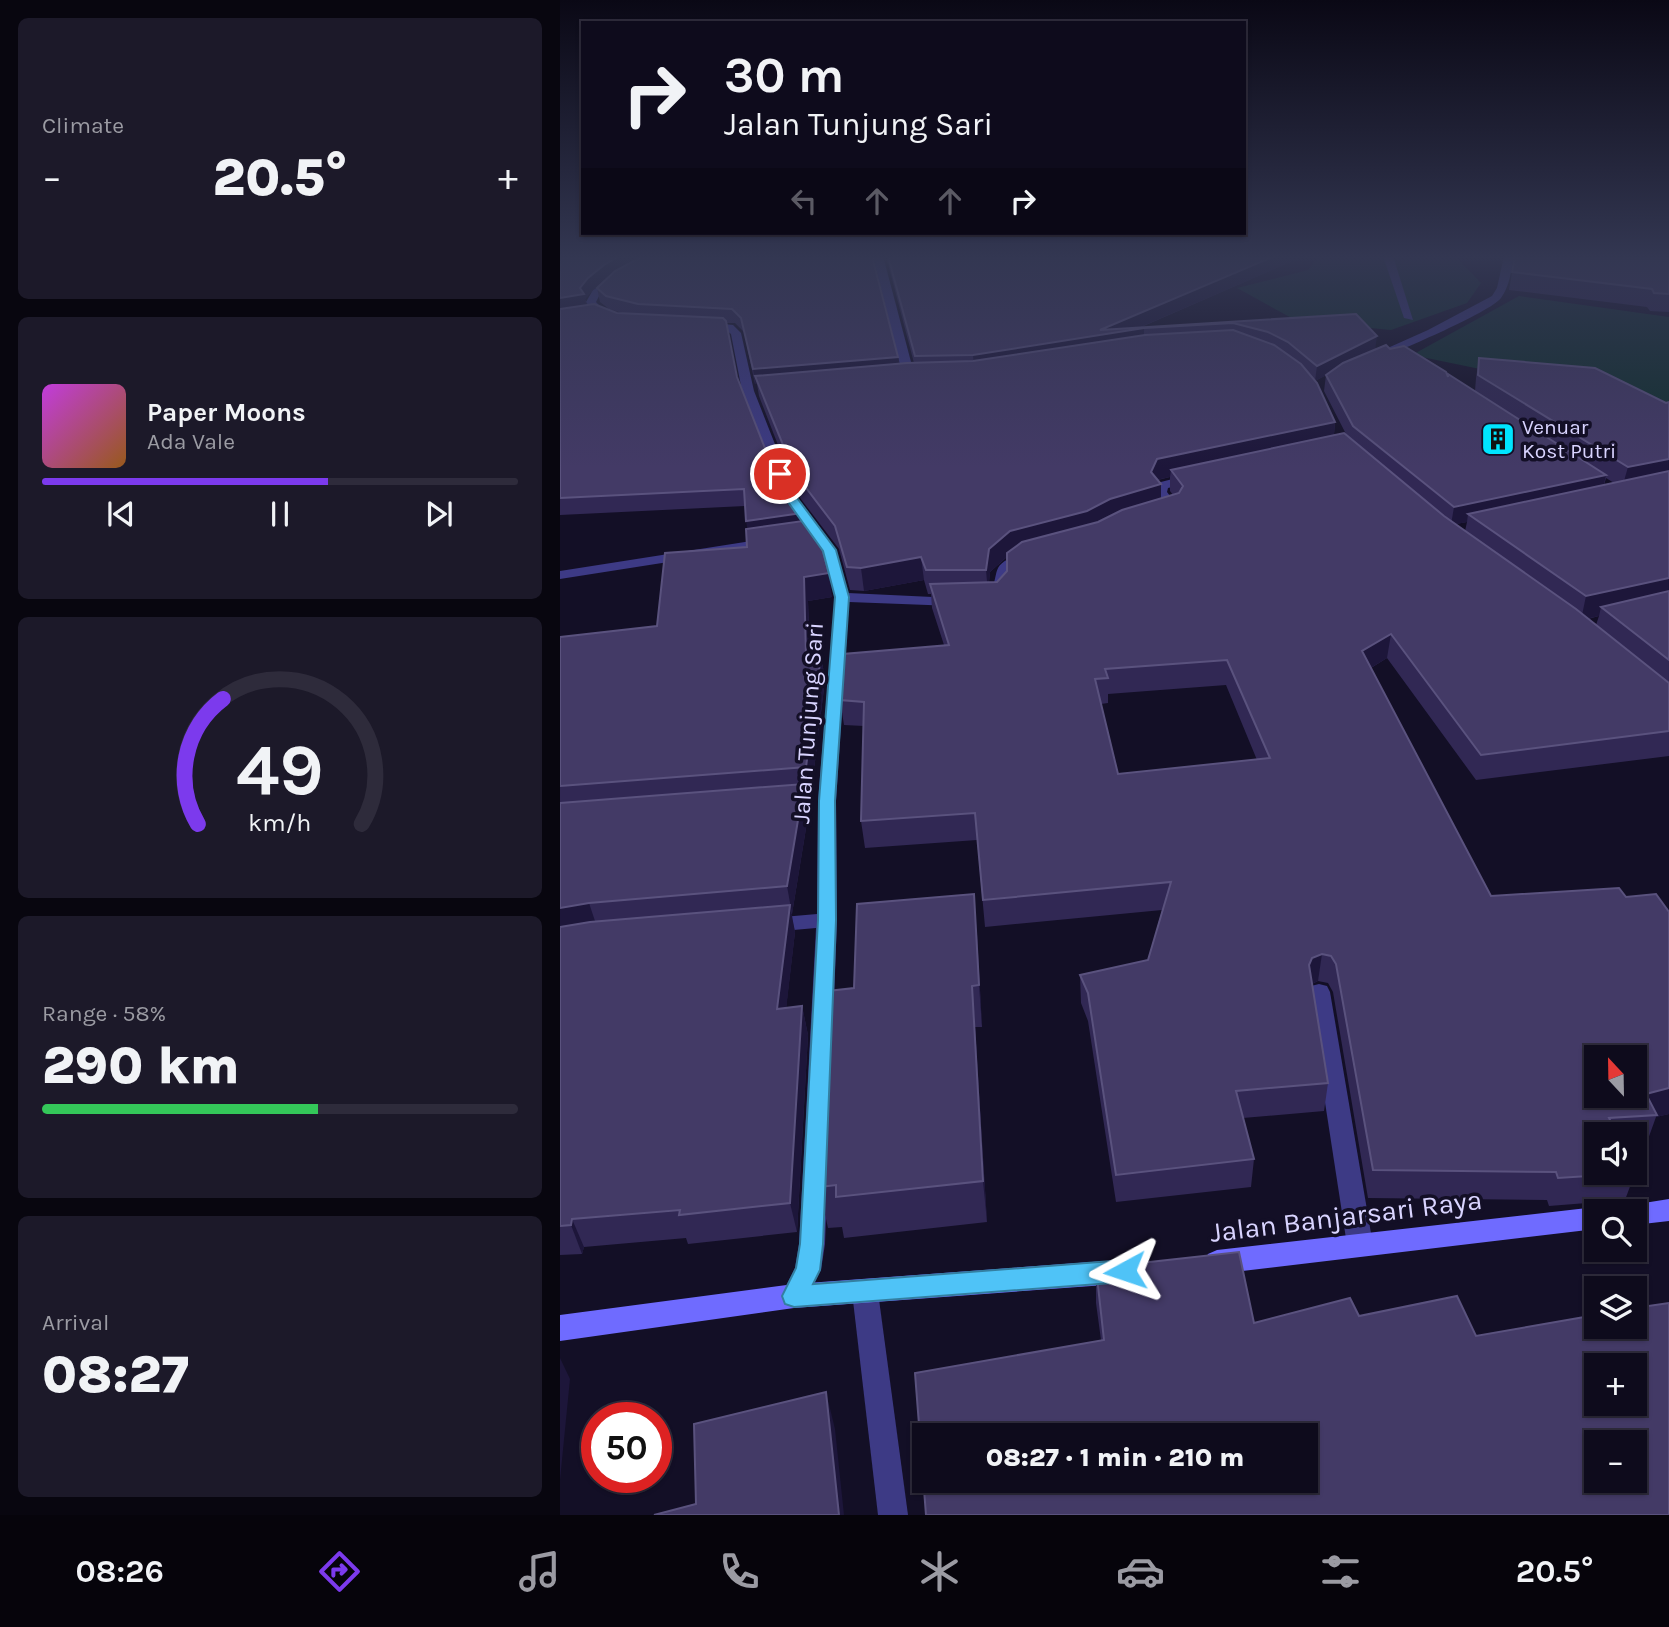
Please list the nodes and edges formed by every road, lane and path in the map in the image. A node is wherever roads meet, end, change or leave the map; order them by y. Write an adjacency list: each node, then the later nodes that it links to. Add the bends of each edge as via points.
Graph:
1 (725, 327): 8 (street, Jalan Tunjung Sari, via 736,333)
2 (896, 327): 5 (street)
3 (1442, 327): 4 (street)
4 (1360, 364)
5 (909, 377)
6 (1211, 474): 7 (street, via 1162,486 1160,492 1173,509)
7 (1154, 516)
8 (805, 537): 10 (street); 11 (street, Jalan Tunjung Sari, via 829,550)
9 (1042, 552): 11 (street, via 1004,567 999,574 999,594 993,600)
10 (560, 575)
11 (842, 597): 12 (street, Jalan Tunjung Sari, via 820,802)
12 (827, 920): 13 (street); 22 (street, Jalan Tunjung Sari, via 810,1262)
13 (746, 927)
14 (1319, 992): 18 (street)
15 (1669, 1210): 16 (main road)
16 (1647, 1213)
17 (1584, 1219): 18 (main road, Jalan Banjarsari Raya)
18 (1360, 1245): 19 (main road, Jalan Banjarsari Raya)
19 (1190, 1265)
20 (1150, 1269): 21 (main road)
21 (865, 1292): 22 (main road); 24 (street)
22 (794, 1296): 23 (main road)
23 (560, 1328)
24 (893, 1515)

